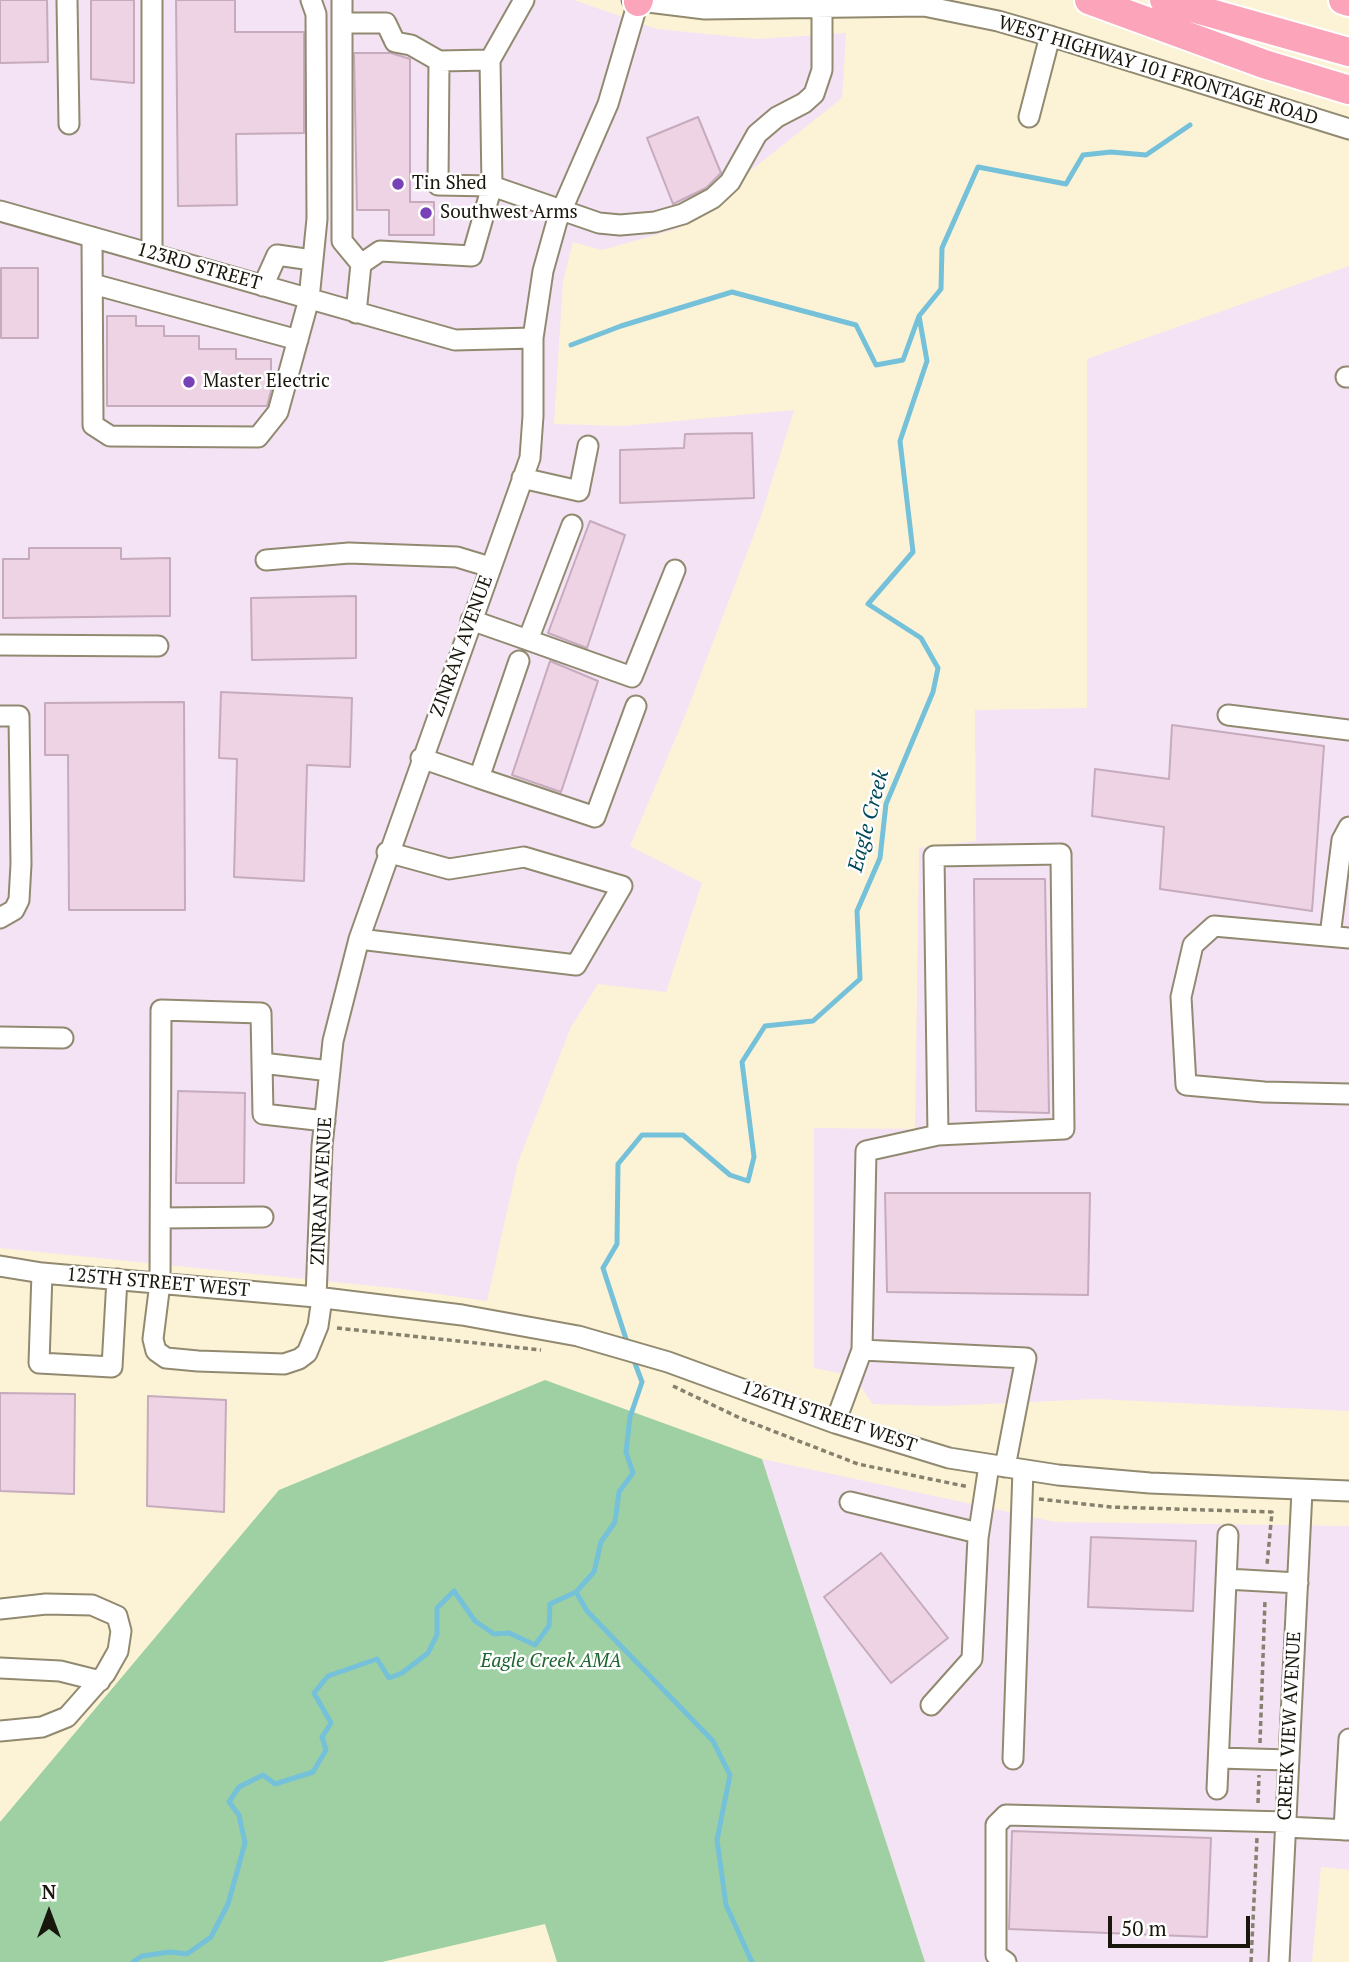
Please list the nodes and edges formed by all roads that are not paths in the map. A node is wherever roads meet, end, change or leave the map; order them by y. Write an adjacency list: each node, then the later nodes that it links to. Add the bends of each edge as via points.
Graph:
1 (67, 0): 19 (street)
2 (152, 0): 25 (street)
3 (311, 0): 26 (street, via 316,14 317,219)
4 (342, 0): 12 (street)
5 (524, 0): 15 (street)
6 (1089, 0): 17 (highway)
7 (1164, 0): 14 (highway)
8 (1343, 0): 10 (highway)
9 (637, 1): 11 (street, WEST HIGHWAY 101 FRONTAGE ROAD, via 705,9); 23 (street, ZINRAN AVENUE, via 608,104)
10 (1349, 2)
11 (822, 7): 13 (street, WEST HIGHWAY 101 FRONTAGE ROAD, via 924,6); 23 (street, via 822,70 814,94 757,134 730,182 713,198 683,214 643,223 599,223)
12 (342, 23): 16 (street, via 386,23 395,42 411,44); 27 (street, via 342,241)
13 (1051, 36): 18 (street); 20 (street, WEST HIGHWAY 101 FRONTAGE ROAD)
14 (1349, 52)
15 (489, 60): 16 (street); 21 (street)
16 (439, 61): 21 (street, via 438,185)
17 (1349, 90)
18 (1028, 117)
19 (69, 124)
20 (1349, 130)
21 (492, 186): 23 (street); 27 (street, via 472,256 380,251)
22 (0, 211): 24 (street, 123RD STREET)
23 (561, 211): 32 (street, ZINRAN AVENUE, via 543,271)
24 (92, 237): 25 (street, 123RD STREET); 28 (street)
25 (152, 254): 29 (street, 123RD STREET)
26 (312, 260): 29 (street, via 277,255); 30 (street)
27 (361, 264): 31 (street)
28 (93, 284): 33 (street); 33 (street, via 93,425 110,436 258,437 278,412)
29 (263, 286): 30 (street, 123RD STREET)
30 (309, 299): 31 (street, 123RD STREET); 33 (street)
31 (356, 313): 32 (street, 123RD STREET, via 455,340)
32 (533, 338): 35 (street, ZINRAN AVENUE, via 530,458)
33 (298, 340)
34 (589, 446): 35 (street, via 579,491)
35 (522, 478): 38 (street, ZINRAN AVENUE)
36 (572, 525): 41 (street)
37 (266, 560): 38 (street, via 361,553 457,557)
38 (490, 567): 40 (street, ZINRAN AVENUE)
39 (675, 570): 41 (street, via 632,677)
40 (471, 620): 41 (street); 49 (street, ZINRAN AVENUE)
41 (528, 640)
42 (0, 645): 43 (street)
43 (158, 646)
44 (519, 661): 50 (street)
45 (636, 706): 50 (street, via 594,817)
46 (1228, 715): 48 (street)
47 (0, 716): 53 (street, via 19,716 21,891 14,910)
48 (1349, 730)
49 (421, 758): 50 (street); 52 (street, ZINRAN AVENUE)
50 (479, 778)
51 (1349, 827): 54 (street, via 1342,840)
52 (387, 852): 55 (street, ZINRAN AVENUE); 55 (street, via 449,869 524,857 622,886 576,965)
53 (0, 918)
54 (1340, 937): 60 (street, via 1214,926 1193,945 1181,997 1186,1084)
55 (359, 939): 59 (street, ZINRAN AVENUE, via 333,1041)
56 (0, 1037): 57 (street)
57 (63, 1038)
58 (262, 1063): 59 (street); 61 (street, via 263,1114); 64 (street, via 261,1013 161,1010)
59 (330, 1071): 61 (street, ZINRAN AVENUE)
60 (1349, 1094)
61 (325, 1121): 69 (street, ZINRAN AVENUE)
62 (938, 1135): 62 (street, via 934,856 1061,854 1064,1129); 70 (street, via 866,1151)
63 (263, 1217): 64 (street)
64 (160, 1218): 68 (street)
65 (0, 1266): 66 (street, 125TH STREET WEST)
66 (42, 1273): 67 (street, 125TH STREET WEST); 67 (street, via 39,1363 112,1367)
67 (117, 1279): 68 (street, 125TH STREET WEST)
68 (160, 1283): 69 (street, 125TH STREET WEST); 69 (street, ZINRAN AVENUE, via 154,1325 156,1352 166,1358 284,1364 299,1359 307,1353 318,1326)
69 (319, 1298): 71 (street, 126TH STREET WEST, via 462,1315 578,1336 668,1362)
70 (862, 1350): 71 (street); 72 (street, via 1026,1358)
71 (835, 1423): 72 (street, 126TH STREET WEST, via 948,1458)
72 (1006, 1467): 73 (street, 126TH STREET WEST, via 1150,1483); 76 (street); 87 (street)
73 (1302, 1491): 74 (street, 126TH STREET WEST); 79 (street, CREEK VIEW AVENUE)
74 (1349, 1492)
75 (850, 1502): 76 (street)
76 (978, 1532): 83 (street, via 972,1659)
77 (1228, 1535): 78 (street)
78 (1226, 1579): 79 (street); 86 (street)
79 (1298, 1583): 88 (street, CREEK VIEW AVENUE)
80 (0, 1609): 82 (street, via 92,1605 117,1616 121,1631 118,1651)
81 (0, 1668): 82 (street, via 60,1671)
82 (100, 1681): 84 (street, via 67,1717 42,1727)
83 (931, 1704)
84 (0, 1731)
85 (1349, 1739): 91 (street)
86 (1219, 1758): 88 (street); 89 (street)
87 (1013, 1759)
88 (1289, 1760): 90 (street, CREEK VIEW AVENUE)
89 (1217, 1789)
90 (1286, 1825): 91 (street); 92 (street, via 1006,1815 996,1825 996,1955); 93 (street, CREEK VIEW AVENUE)
91 (1347, 1830)
92 (1006, 1962)
93 (1279, 1962)

